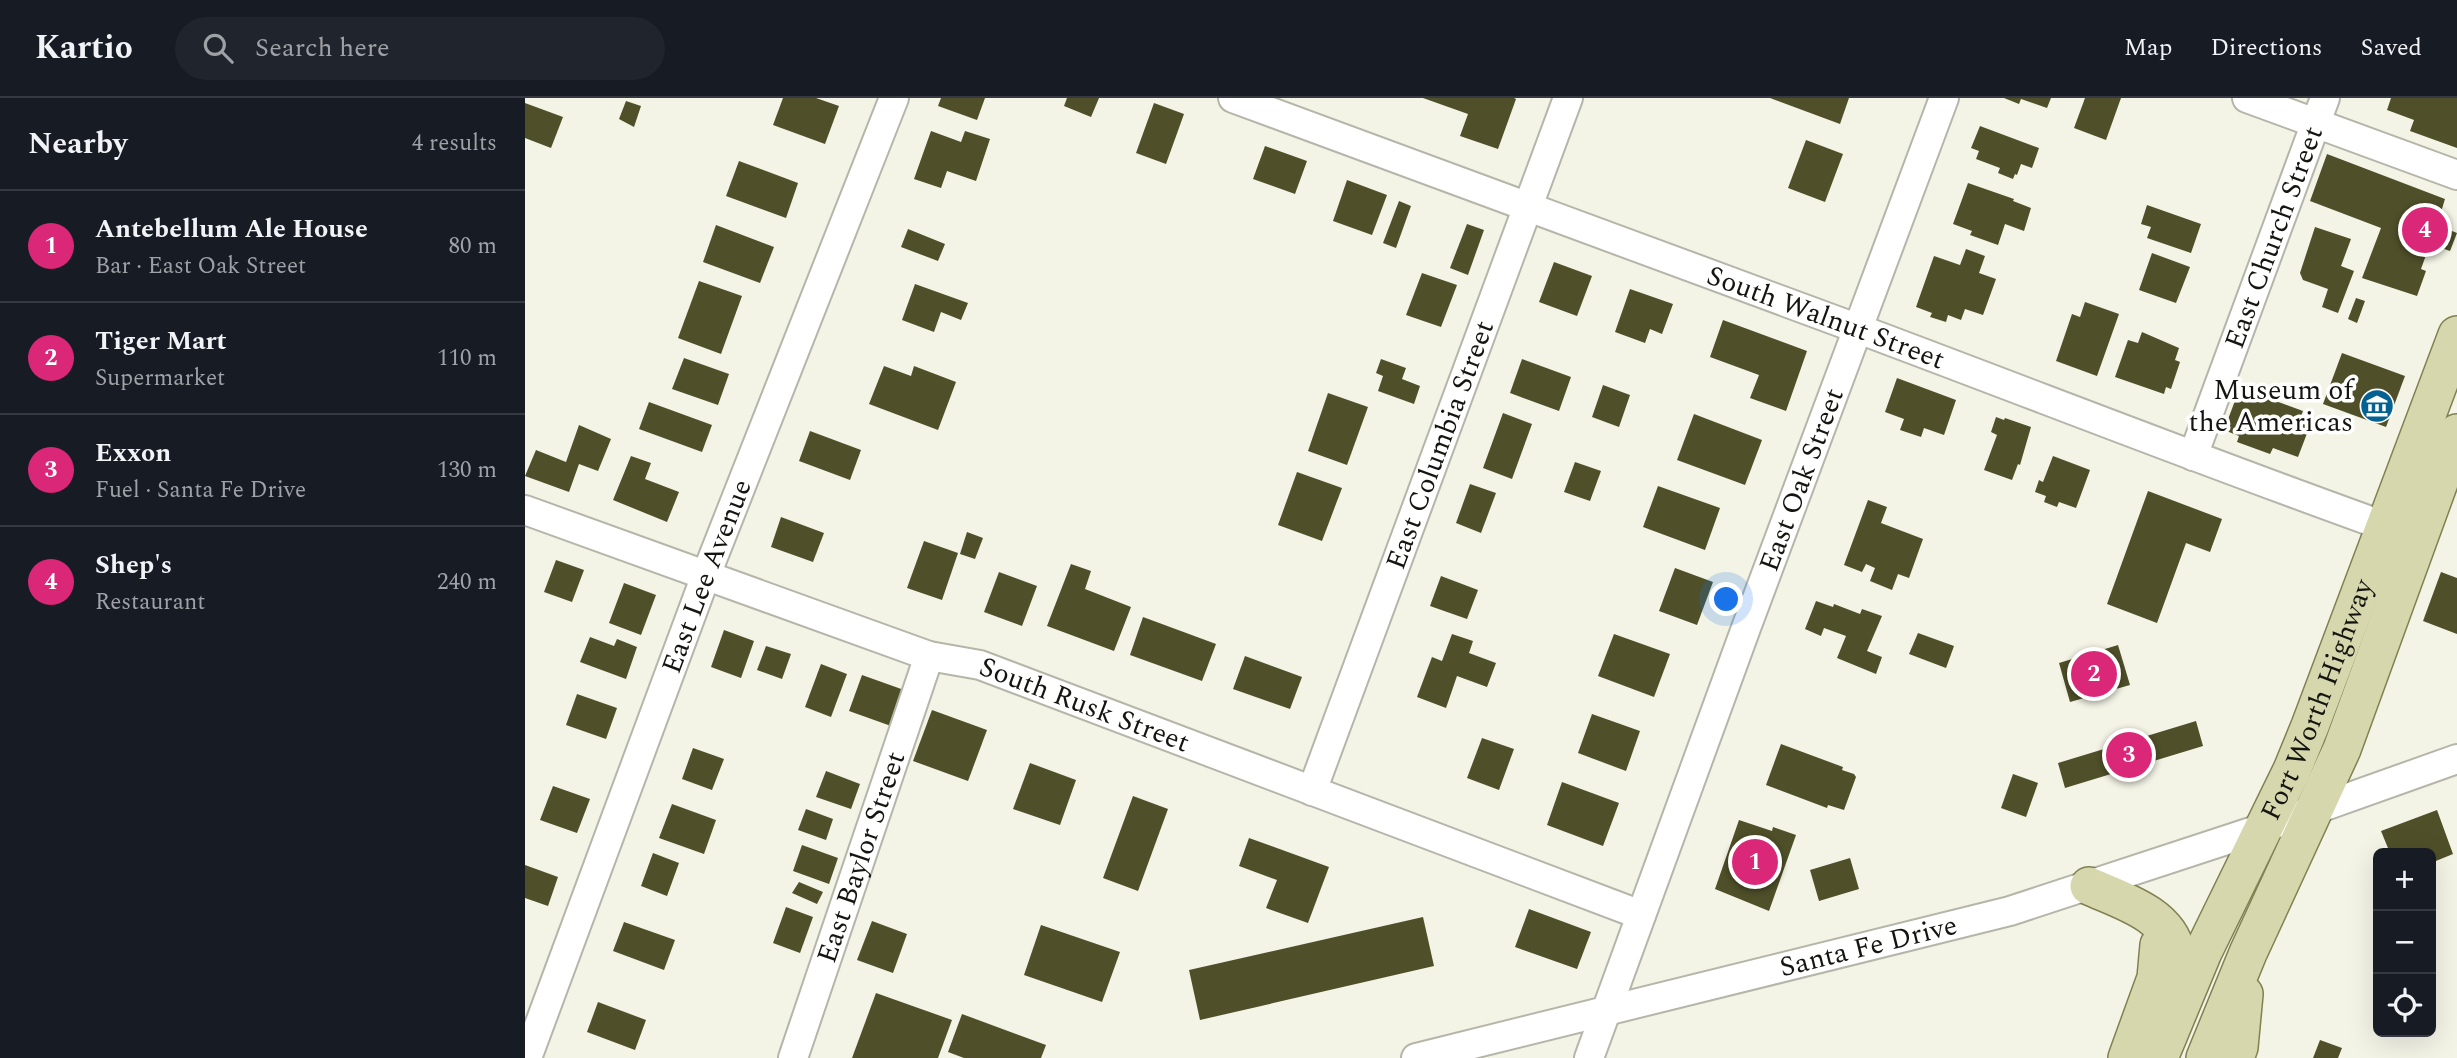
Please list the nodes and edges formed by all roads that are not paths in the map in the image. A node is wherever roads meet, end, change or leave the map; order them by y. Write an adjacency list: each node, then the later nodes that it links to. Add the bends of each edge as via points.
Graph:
1 (894, 98): 15 (street, East Lee Avenue)
2 (1233, 98): 8 (street, South Walnut Street)
3 (1569, 98): 8 (street, East Columbia Street)
4 (1944, 98): 9 (street, East Oak Street)
5 (2247, 98): 6 (street)
6 (2320, 111): 7 (street); 12 (street, East Church Street)
7 (2457, 175)
8 (1526, 209): 9 (street, South Walnut Street); 18 (street, East Columbia Street)
9 (1857, 329): 12 (street, South Walnut Street); 22 (street, East Oak Street)
10 (2457, 335): 14 (main road, Fort Worth Highway)
11 (2457, 433): 14 (main road, Fort Worth Highway)
12 (2193, 456): 14 (street, South Walnut Street)
13 (525, 510): 15 (street, South Rusk Street)
14 (2402, 532): 19 (main road, Fort Worth Highway, via 2342,749); 20 (main road, Fort Worth Highway)
15 (706, 575): 16 (street, South Rusk Street); 27 (street, East Lee Avenue)
16 (929, 656): 18 (street, South Rusk Street, via 981,665); 28 (street, East Baylor Street)
17 (2457, 759): 19 (street, Santa Fe Drive)
18 (1312, 791): 22 (street, South Rusk Street)
19 (2314, 810): 20 (street, Santa Fe Drive); 24 (main road, Fort Worth Highway)
20 (2263, 828): 21 (street, Santa Fe Drive); 26 (main road, Fort Worth Highway)
21 (2089, 886): 23 (main road); 25 (street, Santa Fe Drive, via 2010,911)
22 (1640, 915): 25 (street, East Oak Street)
23 (2159, 923): 26 (main road, via 2170,933 2176,950); 31 (main road, via 2156,978)
24 (2248, 953): 33 (main road, Fort Worth Highway); 34 (main road)
25 (1605, 1013): 29 (street, Santa Fe Drive); 30 (street, East Oak Street)
26 (2174, 1019): 32 (main road, Fort Worth Highway)
27 (527, 1058)
28 (793, 1058)
29 (1416, 1058)
30 (1589, 1058)
31 (2127, 1058)
32 (2159, 1058)
33 (2205, 1058)
34 (2235, 1058)

